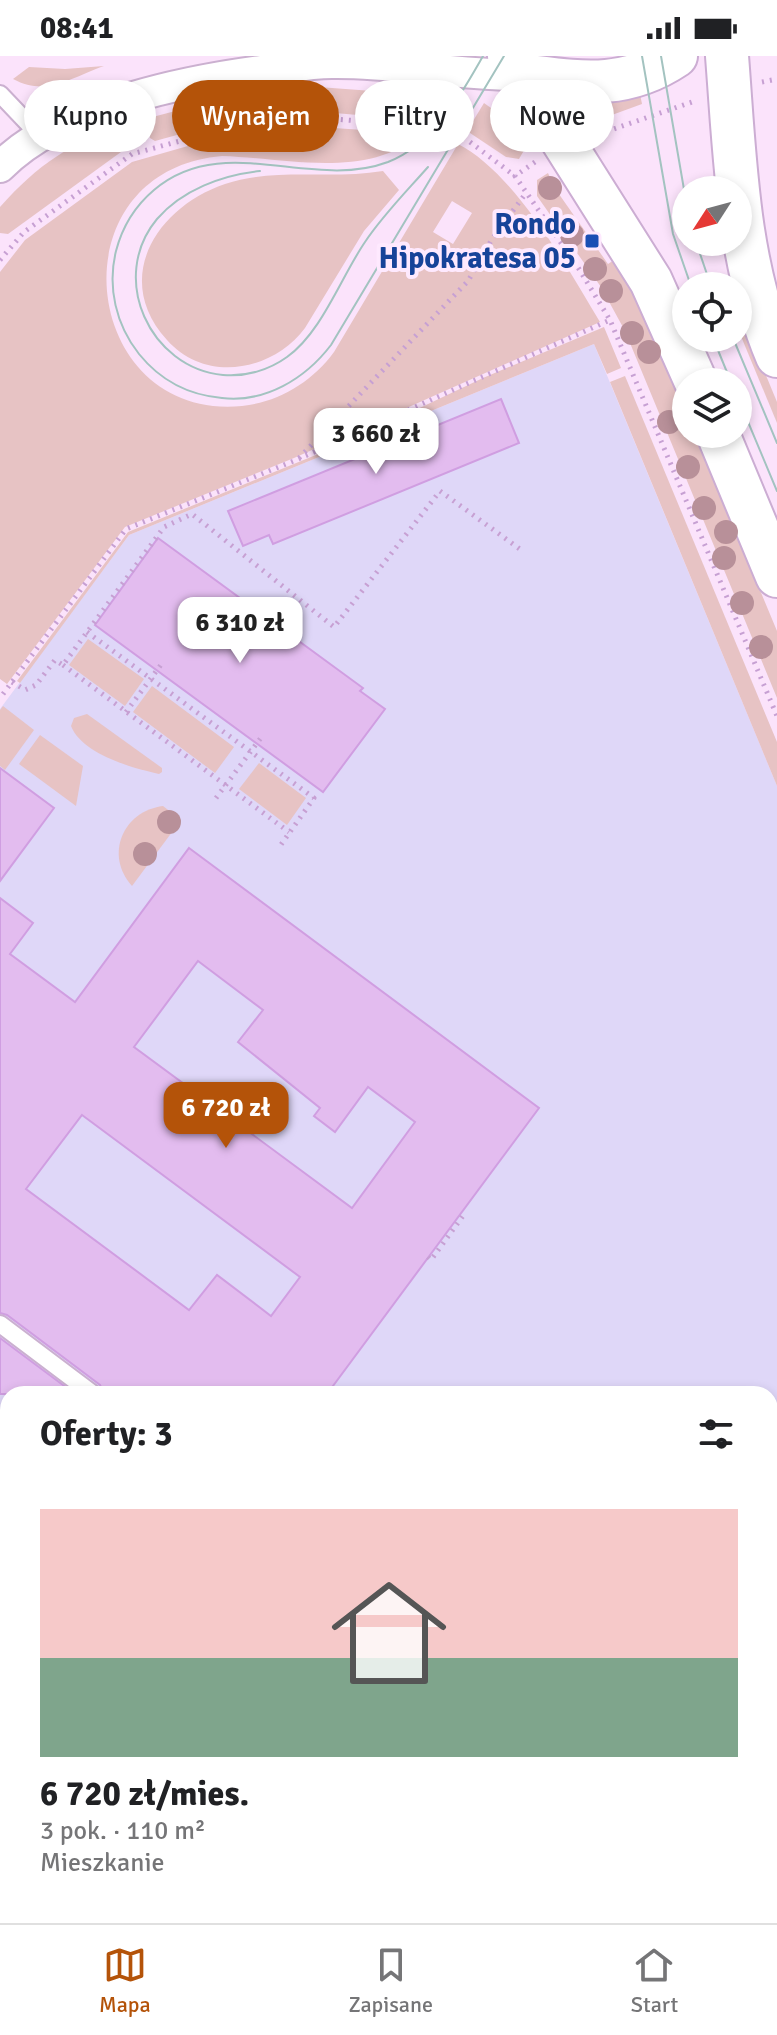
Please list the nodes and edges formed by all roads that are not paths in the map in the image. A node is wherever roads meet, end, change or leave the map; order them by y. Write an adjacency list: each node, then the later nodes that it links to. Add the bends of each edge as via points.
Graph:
1 (255, 56): 5 (street)
2 (676, 56): 4 (street, via 623,80 590,82)
3 (727, 56): 11 (street, via 746,256)
4 (514, 66): 5 (street, via 473,74 336,63); 12 (street, via 643,268)
5 (226, 75): 6 (street)
6 (156, 93)
7 (0, 94): 8 (lane)
8 (24, 119)
9 (24, 149): 10 (street)
10 (0, 167)
11 (777, 356)
12 (690, 368)
13 (724, 448): 14 (street)
14 (777, 576)
15 (0, 1324): 16 (lane)
16 (82, 1386)

